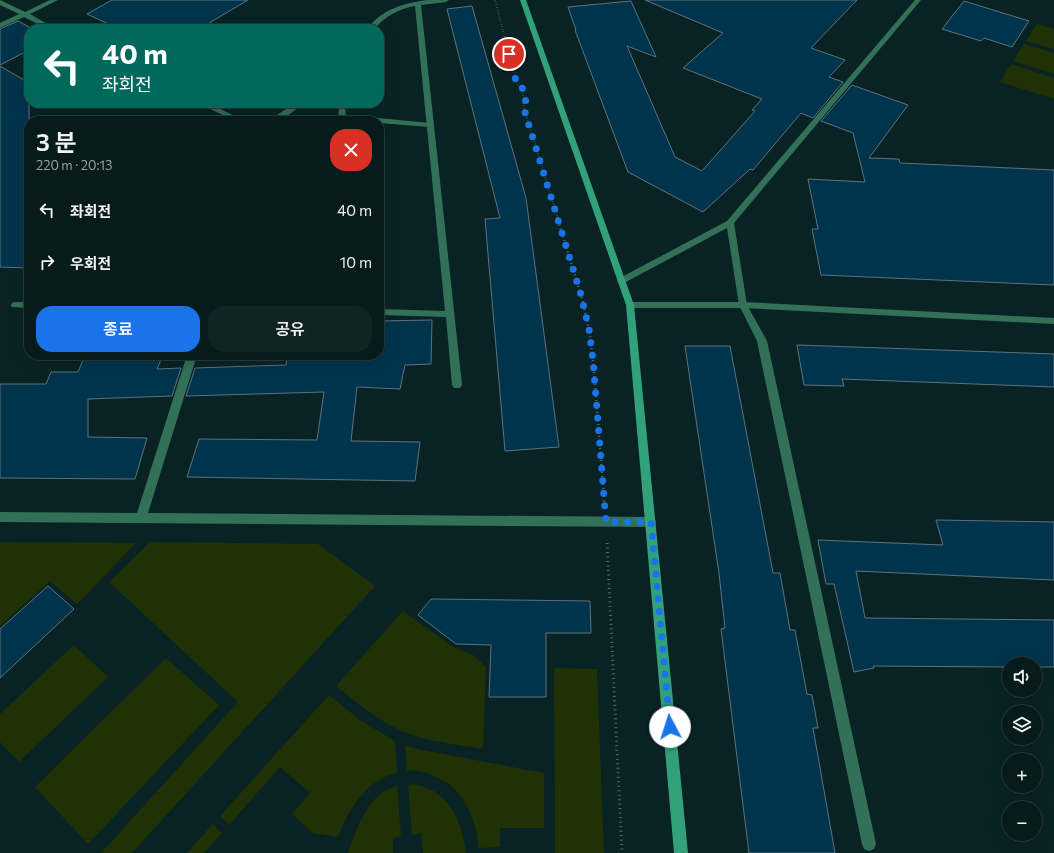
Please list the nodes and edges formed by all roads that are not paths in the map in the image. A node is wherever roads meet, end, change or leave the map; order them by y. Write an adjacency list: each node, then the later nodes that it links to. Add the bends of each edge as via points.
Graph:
1 (55, 0): 7 (street)
2 (446, 0): 6 (street)
3 (523, 0): 20 (main road)
4 (918, 0): 19 (street)
5 (0, 2): 7 (street)
6 (418, 3): 9 (street, via 395,8); 18 (street)
7 (23, 14): 8 (street); 10 (street)
8 (43, 24)
9 (374, 24)
10 (0, 26)
11 (213, 108): 14 (street)
12 (293, 108): 15 (street)
13 (342, 111): 16 (street)
14 (229, 116)
15 (282, 116)
16 (342, 116)
17 (384, 121): 18 (street)
18 (430, 125): 26 (street)
19 (730, 223): 20 (street); 24 (street)
20 (621, 280): 23 (main road)
21 (15, 305): 22 (street)
22 (24, 305)
23 (630, 305): 24 (street); 32 (main road)
24 (743, 305): 27 (street); 33 (street, via 762,341)
25 (384, 312): 26 (street)
26 (449, 314): 29 (street)
27 (1054, 321)
28 (190, 360): 31 (street)
29 (457, 385)
30 (0, 517): 31 (street)
31 (141, 518): 32 (street)
32 (651, 522): 34 (main road)
33 (869, 844)
34 (681, 853)

